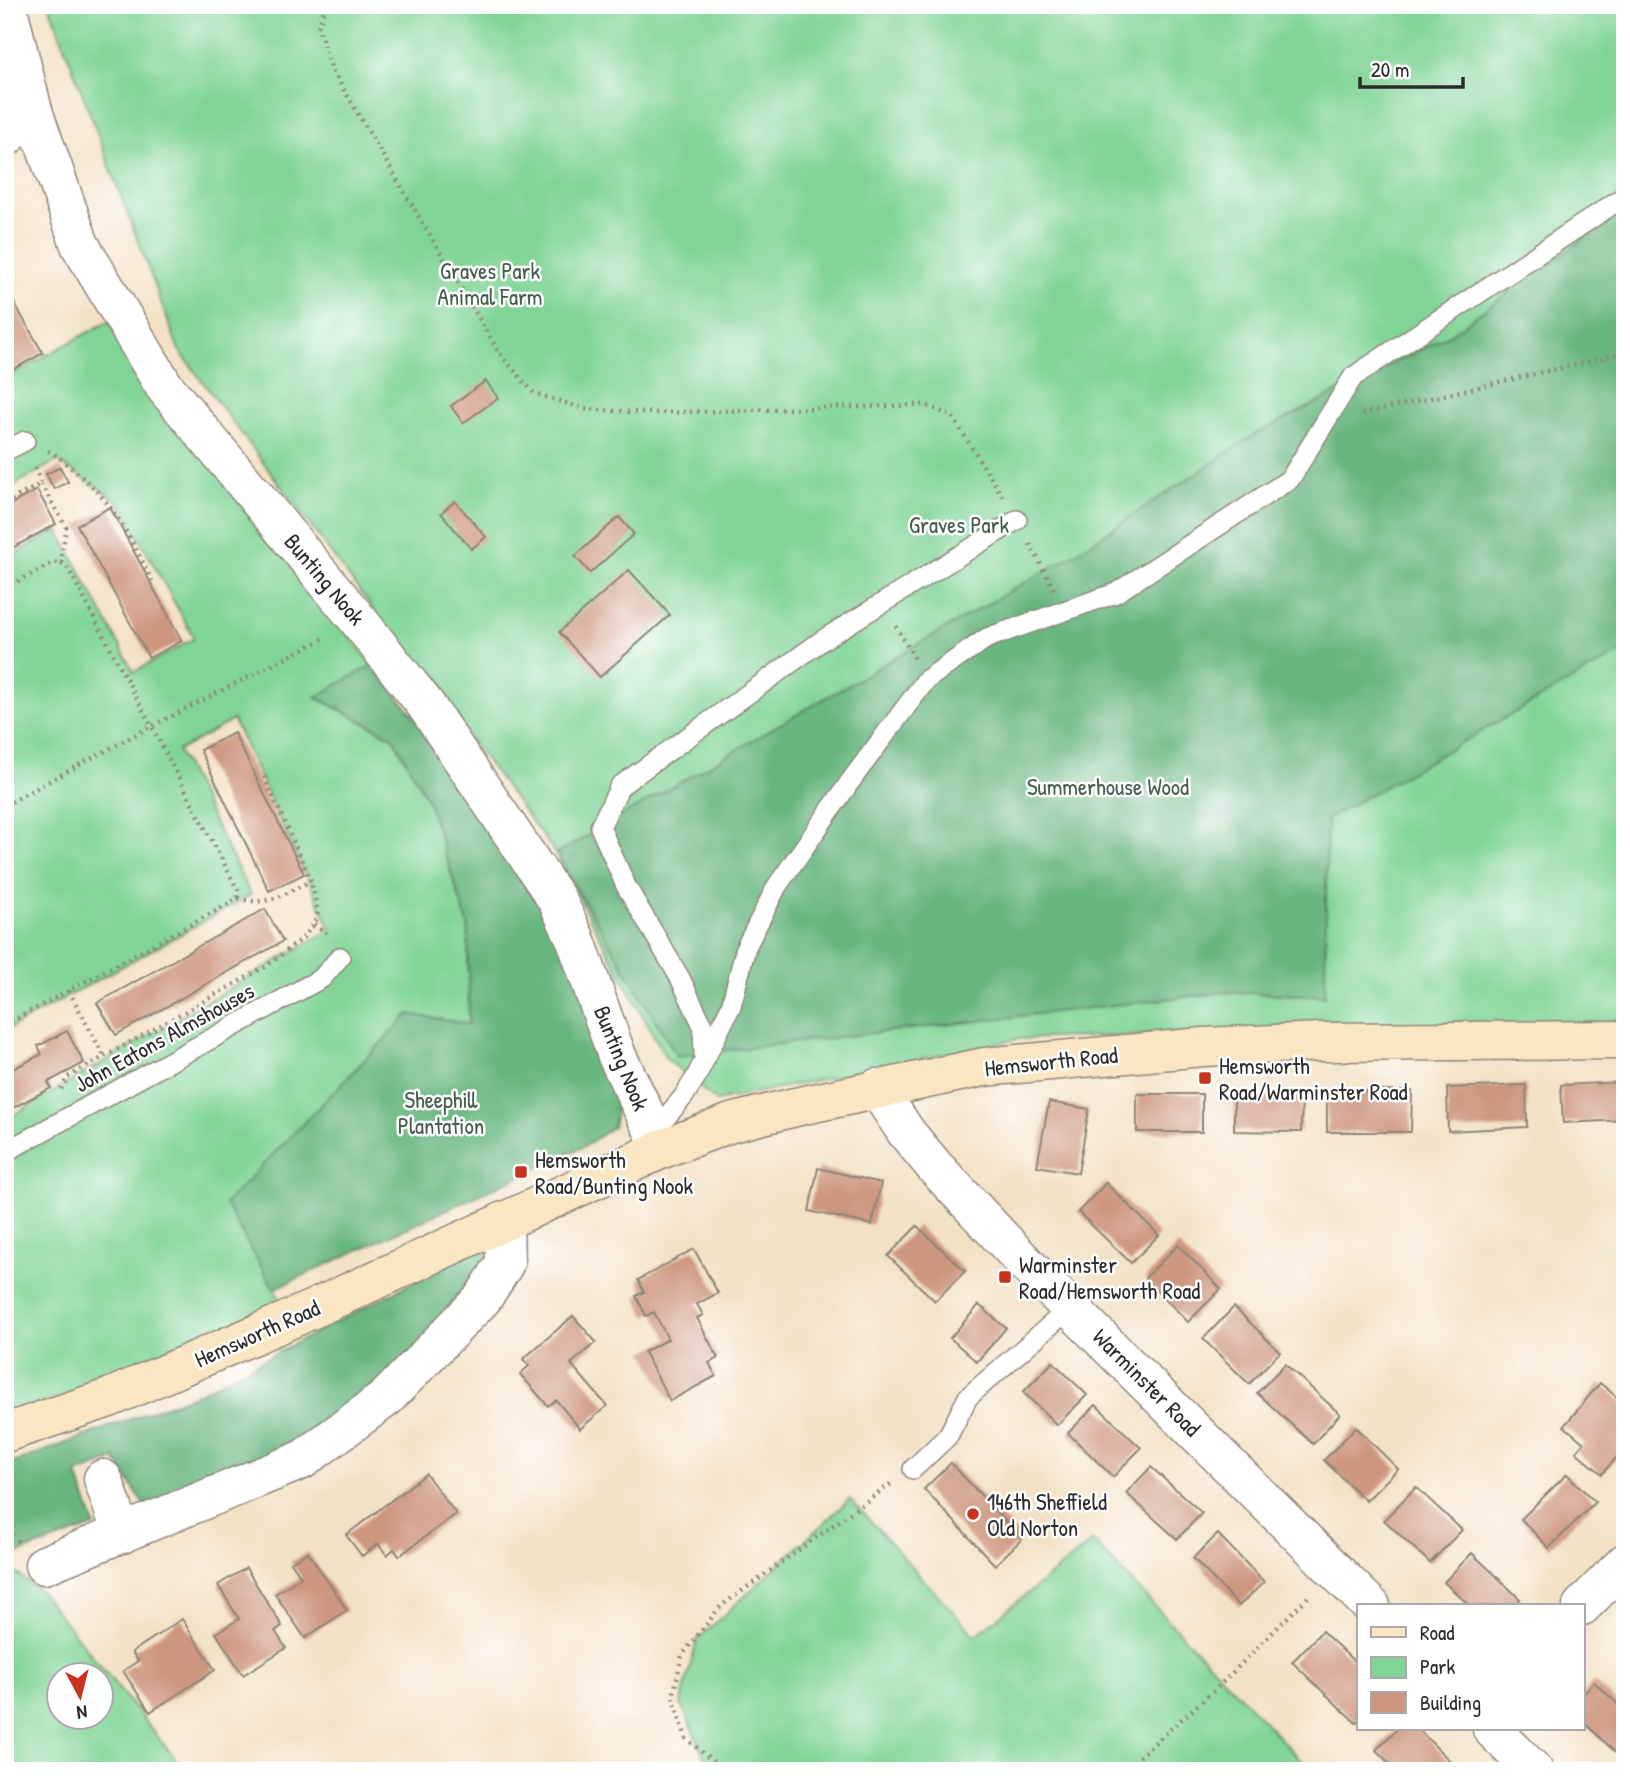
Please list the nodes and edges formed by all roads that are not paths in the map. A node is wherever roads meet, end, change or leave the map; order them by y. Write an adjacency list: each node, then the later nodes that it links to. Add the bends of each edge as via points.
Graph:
1 (7, 5): 2 (street, Bunting Nook)
2 (33, 111): 3 (street); 12 (street, Bunting Nook, via 80,245 164,386 425,704 557,900 617,1056)
3 (5, 138)
4 (1625, 196): 10 (lane, via 1353,377 1290,479 1116,593 987,638 926,680 777,886 746,947 731,1006)
5 (25, 441): 6 (lane)
6 (5, 452)
7 (1017, 520): 10 (lane, via 824,639 621,786 600,827 626,886 703,1026)
8 (340, 957): 13 (lane, John Eatons Almshouses, via 322,978)
9 (1625, 1041): 11 (street, Hemsworth Road, via 1203,1047 996,1066)
10 (704, 1058): 12 (lane)
11 (877, 1088): 12 (street, Hemsworth Road); 15 (street, Warminster Road, via 934,1167)
12 (658, 1141): 14 (street, Hemsworth Road)
13 (5, 1152)
14 (504, 1221): 16 (street, Hemsworth Road, via 109,1398); 19 (street, via 505,1264 482,1298 386,1398 302,1460)
15 (1071, 1307): 17 (lane, via 968,1397 948,1436); 22 (street, Warminster Road)
16 (5, 1433)
17 (913, 1469)
18 (103, 1479): 19 (street)
19 (122, 1534): 21 (street)
20 (1625, 1563): 23 (street)
21 (44, 1565)
22 (1369, 1604)
23 (1584, 1605)
24 (1493, 1730): 25 (street)
25 (1534, 1771)

